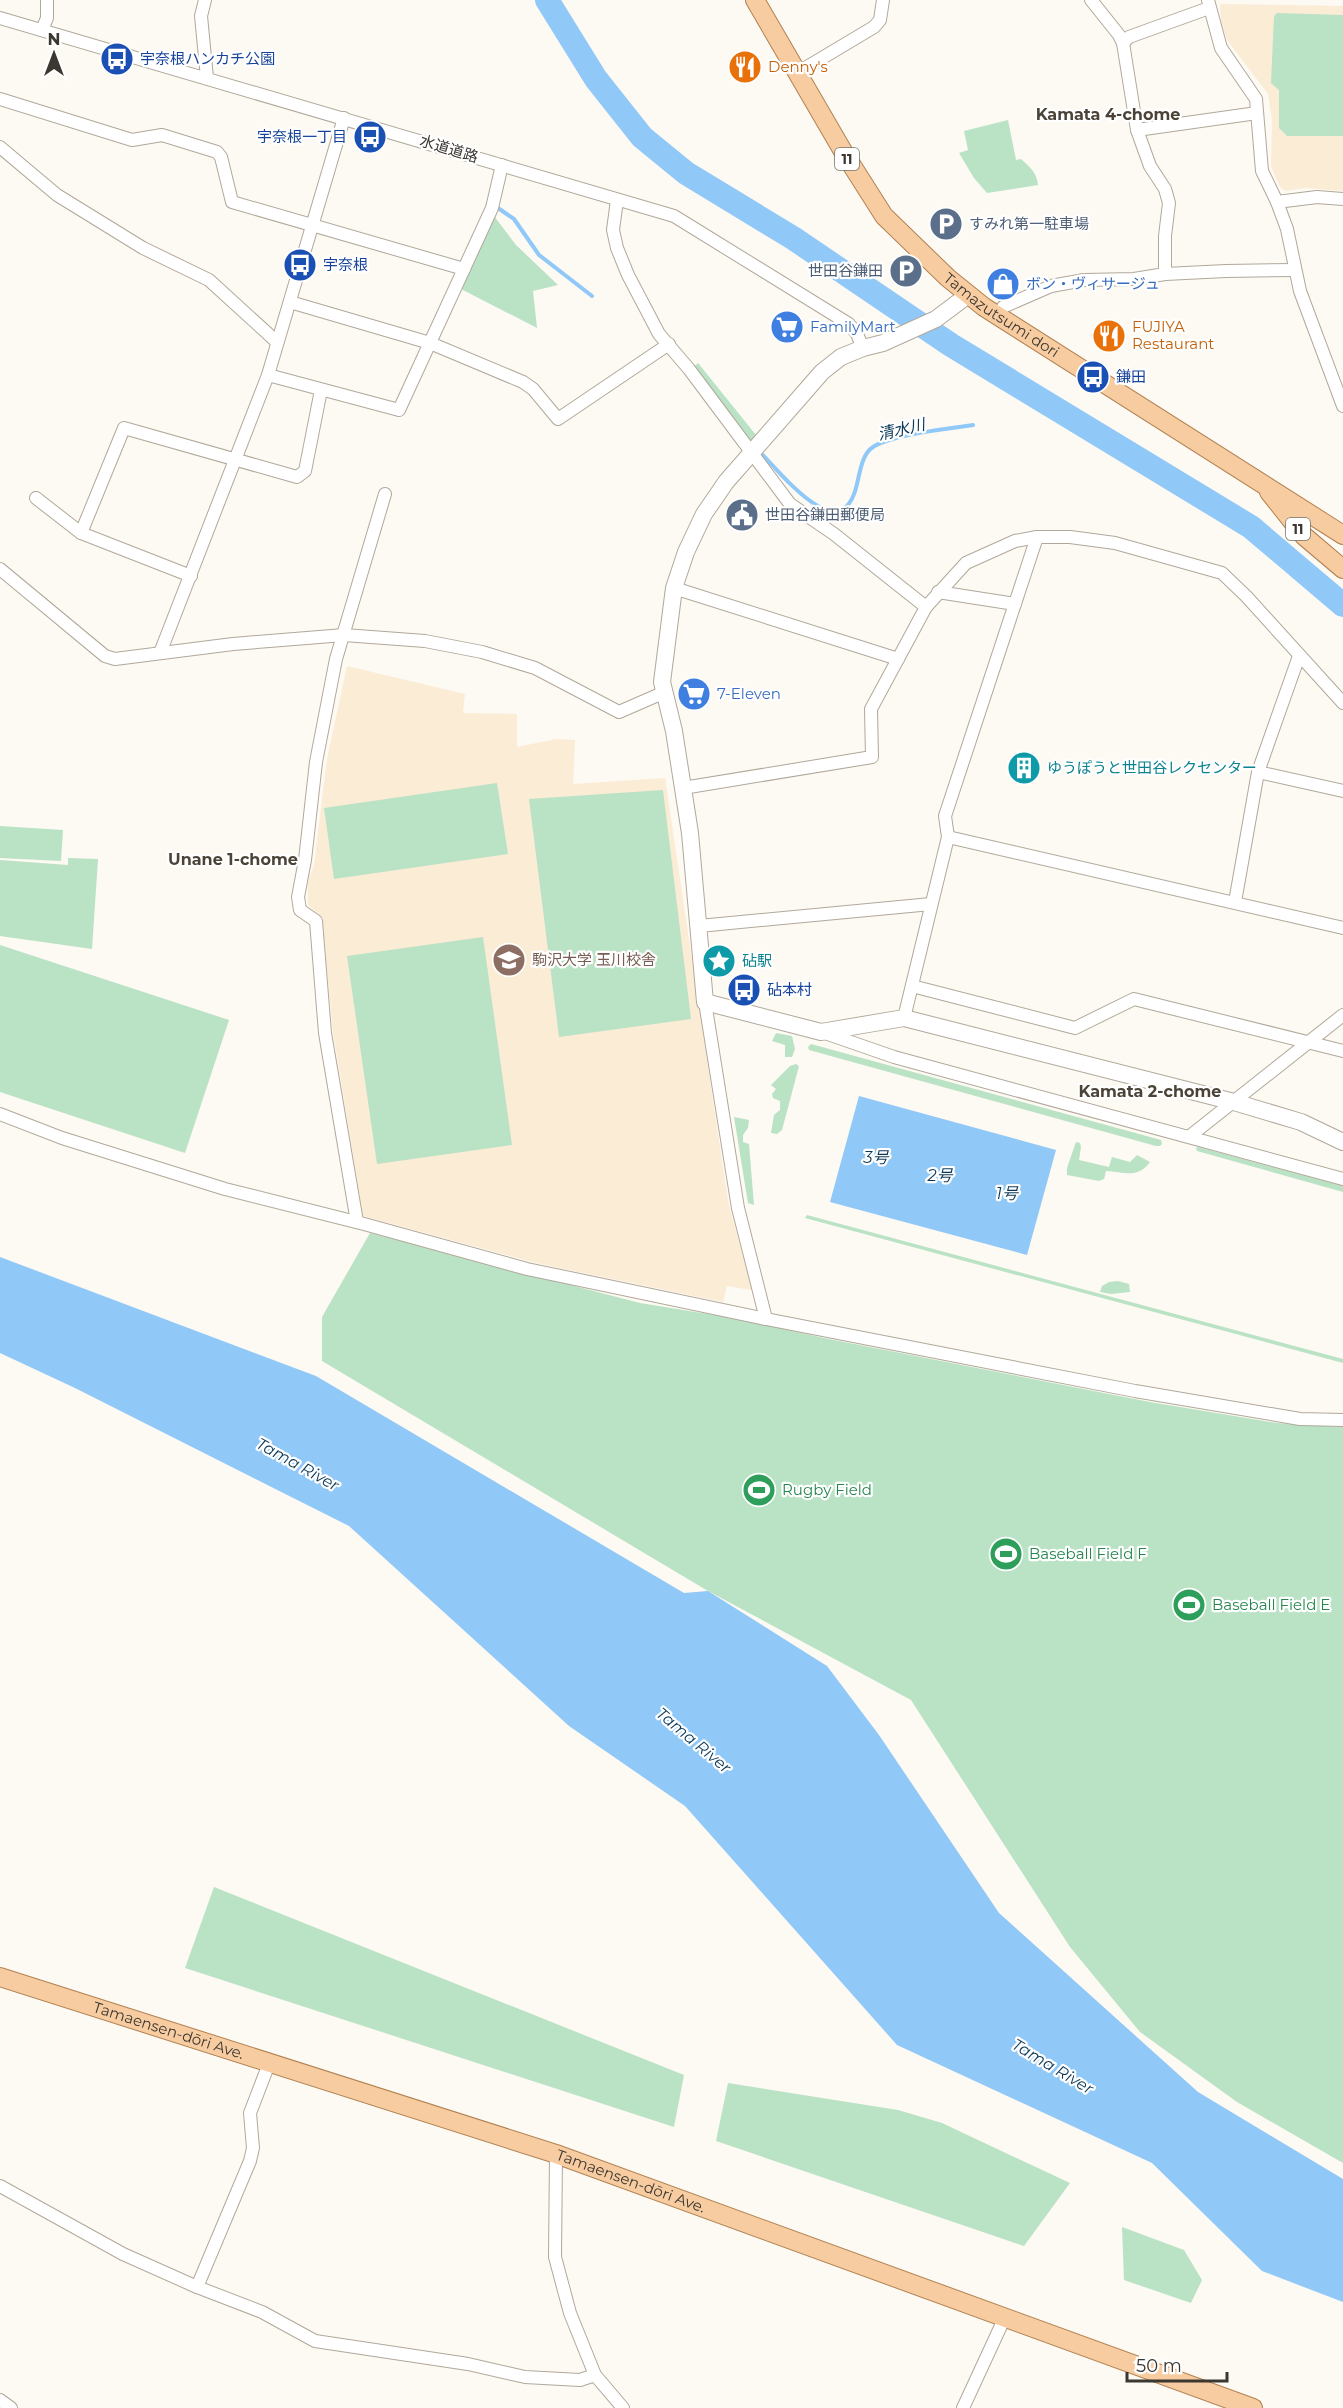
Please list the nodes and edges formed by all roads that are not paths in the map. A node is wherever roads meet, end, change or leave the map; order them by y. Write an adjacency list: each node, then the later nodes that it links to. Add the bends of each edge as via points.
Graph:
1 (47, 0): 8 (street)
2 (205, 0): 11 (street, via 201,16)
3 (755, 0): 10 (main road, Tamazutsumi dori / 11)
4 (883, 0): 10 (street, via 880,20 874,27)
5 (1091, 0): 9 (street)
6 (1209, 4): 9 (street); 13 (street, via 1221,48 1256,99)
7 (0, 18): 8 (street, 水道道路)
8 (42, 30): 11 (street, 水道道路)
9 (1123, 43): 15 (street)
10 (797, 73): 25 (main road, Tamazutsumi dori / 11, via 884,216)
11 (207, 78): 14 (street, 水道道路)
12 (0, 99): 21 (street, via 132,140 162,135 217,152 232,202)
13 (1257, 113): 15 (street); 20 (street, via 1262,171)
14 (344, 118): 17 (street, 水道道路); 21 (street)
15 (1137, 130): 24 (street, via 1147,161 1169,203)
16 (0, 147): 28 (street, via 57,195 143,248 208,280)
17 (502, 165): 19 (street, 水道道路); 22 (street, via 492,208)
18 (1343, 199): 20 (street, via 1317,197)
19 (617, 200): 30 (street, via 613,230 617,248 659,334); 31 (street, 水道道路, via 674,216 849,324)
20 (1277, 202): 23 (street)
21 (312, 225): 22 (street); 26 (street)
22 (464, 269): 29 (street)
23 (1295, 270): 24 (street); 34 (street)
24 (1165, 274): 27 (street, via 1051,286 1003,308)
25 (963, 300): 27 (main road, Tamazutsumi dori / 11); 31 (street, via 936,319 884,343)
26 (290, 302): 28 (street); 29 (street)
27 (997, 316): 37 (main road, Tamazutsumi dori / 11)
28 (277, 342): 32 (street)
29 (430, 343): 30 (street, via 523,382 558,419); 33 (street, via 399,410)
30 (669, 344): 35 (street)
31 (863, 348): 35 (street, via 841,357 822,372)
32 (268, 375): 33 (street); 36 (street)
33 (321, 390): 36 (street, via 305,471 297,477)
34 (1343, 406)
35 (752, 454): 46 (street, via 704,514); 49 (street, via 790,504)
36 (235, 460): 40 (street, via 124,428); 45 (street)
37 (1261, 481): 41 (main road, Tamazutsumi dori / 11); 43 (main road, 11, via 1304,536)
38 (385, 494): 50 (street)
39 (36, 498): 40 (street)
40 (81, 533): 45 (street)
41 (1343, 535)
42 (1037, 537): 47 (street, via 1015,541 966,563); 48 (street); 52 (street, via 1114,543 1222,573)
43 (1343, 568)
44 (0, 569): 51 (street, via 105,656 115,659)
45 (191, 576): 51 (street)
46 (674, 588): 53 (street); 54 (street, via 662,682)
47 (938, 592): 48 (street); 49 (street)
48 (1015, 604): 59 (street, via 945,816)
49 (926, 607): 53 (street)
50 (344, 635): 51 (street); 54 (street, via 425,641 482,652 535,668 619,712); 76 (street, via 316,762 298,897 300,910 316,921 325,1033)
51 (159, 653)
52 (1299, 656): 55 (street); 56 (street)
53 (898, 659): 57 (street, via 872,709 872,757)
54 (665, 692): 57 (street)
55 (1343, 703)
56 (1258, 772): 58 (street); 60 (street)
57 (683, 788): 62 (street)
58 (1343, 791)
59 (948, 837): 60 (street); 61 (street)
60 (1235, 902): 63 (street)
61 (931, 904): 62 (street); 64 (street)
62 (699, 926): 65 (street)
63 (1343, 928)
64 (912, 986): 67 (street); 69 (street, via 1075,1028 1134,999)
65 (705, 1002): 68 (street); 77 (street, via 738,1208)
66 (1343, 1015): 69 (street)
67 (903, 1018): 68 (street); 71 (street)
68 (821, 1032): 73 (street, via 894,1057)
69 (1309, 1042): 70 (street); 71 (street)
70 (1343, 1051)
71 (1234, 1102): 73 (street); 74 (street, via 1301,1122)
72 (0, 1114): 76 (street, via 214,1186)
73 (1190, 1136): 75 (street)
74 (1343, 1142)
75 (1343, 1179)
76 (357, 1222): 77 (street, via 527,1269)
77 (766, 1319): 78 (street, via 1136,1391 1300,1419)
78 (1343, 1420)
79 (0, 1977): 80 (main road, Tamaensen-dōri Ave.)
80 (270, 2061): 81 (main road, Tamaensen-dōri Ave.); 83 (street, via 250,2113 253,2148 249,2161)
81 (556, 2154): 84 (main road, Tamaensen-dōri Ave.); 85 (street, via 555,2257 570,2313)
82 (0, 2186): 83 (street, via 123,2254)
83 (197, 2287): 85 (street, via 262,2312 327,2344 447,2360 525,2377 579,2380)
84 (1005, 2317): 89 (street); 90 (main road, Tamaensen-dōri Ave.)
85 (595, 2375): 88 (street)
86 (0, 2400): 87 (street)
87 (11, 2408)
88 (623, 2408)
89 (963, 2408)
90 (1253, 2408)

